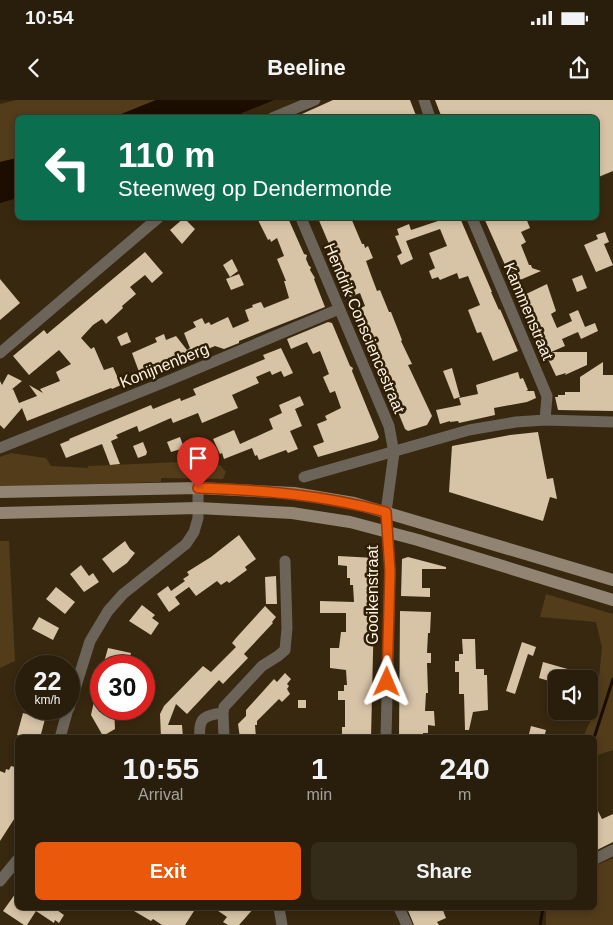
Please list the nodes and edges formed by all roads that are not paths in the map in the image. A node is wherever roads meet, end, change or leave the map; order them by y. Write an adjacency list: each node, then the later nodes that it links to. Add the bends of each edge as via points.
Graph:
1 (315, 100): 3 (street)
2 (424, 100): 4 (street)
3 (279, 115)
4 (429, 115)
5 (156, 220): 9 (street)
6 (302, 220): 8 (street, Hendrik Consciencestraat)
7 (473, 220): 10 (street, Kammenstraat, via 540,379 546,396)
8 (339, 309): 12 (street, Konijnenberg); 13 (street, Hendrik Consciencestraat, via 388,426)
9 (0, 354)
10 (545, 420): 11 (street); 13 (street, via 469,430)
11 (613, 422)
12 (0, 448)
13 (394, 453): 14 (street); 18 (street, Gooikenstraat)
14 (304, 477)
15 (198, 488): 16 (main road); 17 (street); 18 (main road, via 294,493)
16 (0, 492)
17 (198, 508): 19 (main road); 20 (main road, via 292,513 350,522); 24 (street, via 194,532 186,544 123,594 108,611 95,630)
18 (386, 512): 20 (street, Gooikenstraat); 22 (main road)
19 (0, 513)
20 (387, 532): 23 (main road); 30 (street, Gooikenstraat, via 390,571)
21 (285, 561): 25 (street, via 287,628 284,650 262,666)
22 (613, 580)
23 (613, 600)
24 (80, 670)
25 (222, 713): 28 (street, via 210,714 203,719 199,726); 29 (street)
26 (65, 720): 27 (street)
27 (61, 735)
28 (200, 735)
29 (224, 735)
30 (386, 735)
31 (613, 850): 32 (street)
32 (597, 858)
33 (15, 863): 34 (street)
34 (0, 881)
35 (279, 910): 37 (street)
36 (400, 910): 38 (street)
37 (282, 925)
38 (407, 925)

